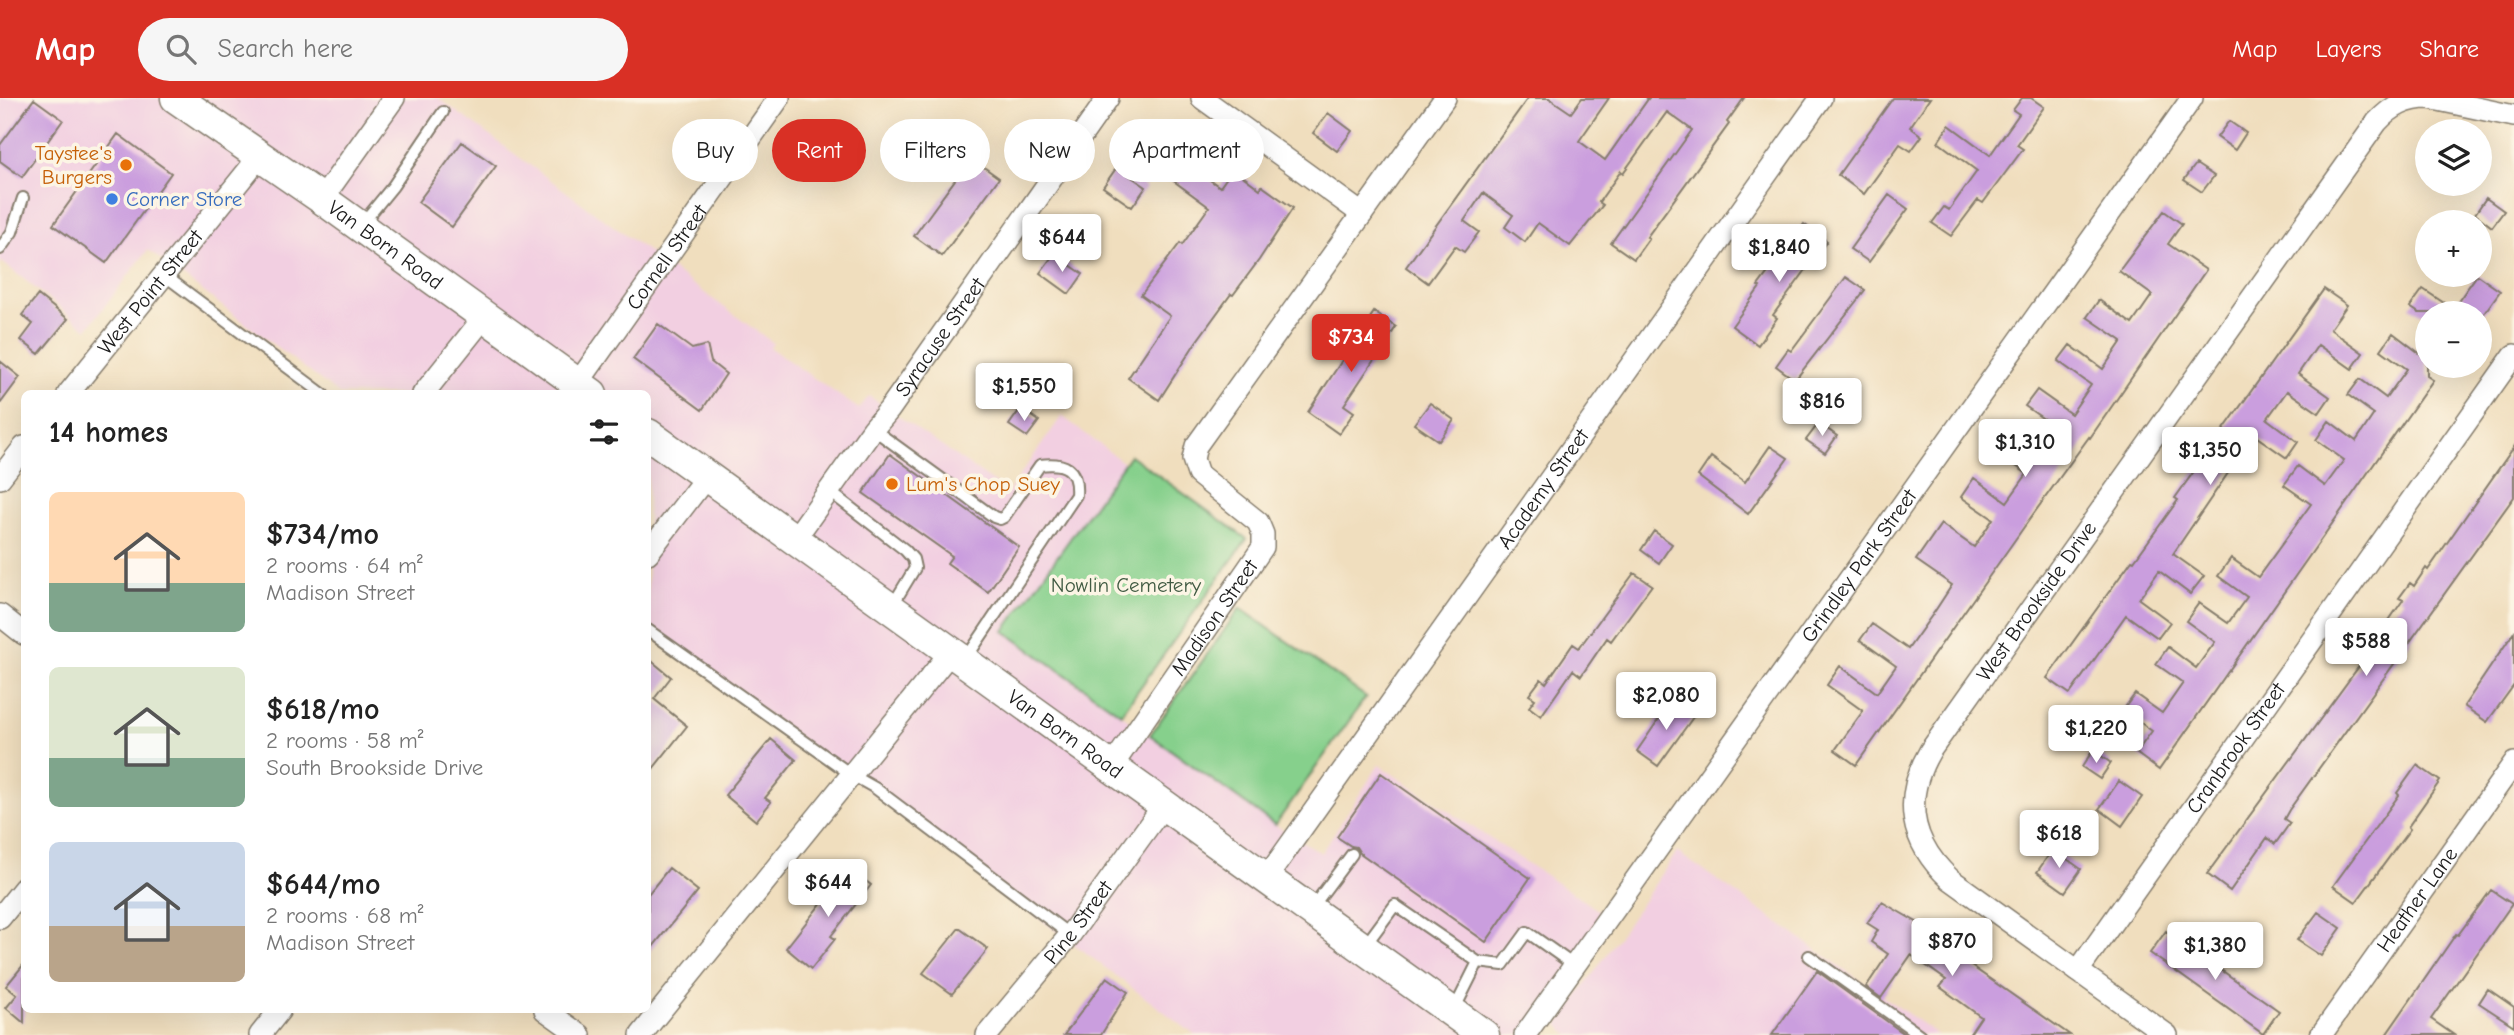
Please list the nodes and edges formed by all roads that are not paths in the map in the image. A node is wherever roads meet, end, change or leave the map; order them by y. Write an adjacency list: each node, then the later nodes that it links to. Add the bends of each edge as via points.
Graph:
1 (176, 98): 11 (main road, Van Born Road)
2 (394, 98): 13 (street)
3 (779, 98): 20 (street, Cornell Street)
4 (1108, 98): 24 (street, Syracuse Street)
5 (1202, 98): 14 (street)
6 (1445, 98): 14 (street, Madison Street)
7 (1821, 98): 42 (street, Academy Street)
8 (2192, 98): 50 (street, Grindley Park Street)
9 (443, 112): 15 (lane)
10 (2514, 116): 51 (street, West Brookside Drive, via 2418,98 2397,105 2377,121 1930,751 1913,805 1924,848 1942,873)
11 (259, 157): 13 (main road, Van Born Road); 17 (street, West Point Street)
12 (23, 198): 16 (lane, via 12,232)
13 (322, 199): 15 (main road, Van Born Road)
14 (1362, 214): 38 (street, Madison Street, via 1196,446 1193,459 1198,474 1258,522 1264,534 1263,547)
15 (360, 226): 18 (main road, Van Born Road)
16 (0, 249)
17 (164, 275): 21 (street, West Point Street); 22 (lane)
18 (485, 316): 20 (main road, Van Born Road); 23 (street)
19 (2514, 355): 51 (street, Cranbrook Street)
20 (585, 388)
21 (71, 390)
22 (318, 390)
23 (426, 390)
24 (873, 429): 29 (street, Syracuse Street); 36 (lane, via 1000,519 1040,465 1062,464 1072,471 1077,483 1076,495)
25 (651, 436): 27 (main road, Van Born Road)
26 (21, 451): 28 (street)
27 (706, 477): 30 (main road, Van Born Road); 31 (street)
28 (0, 478)
29 (829, 491): 30 (street, Syracuse Street); 32 (lane, via 913,559 915,568)
30 (794, 540): 32 (main road, Van Born Road)
31 (651, 549)
32 (890, 609): 36 (main road, Van Born Road)
33 (0, 615): 34 (street)
34 (21, 632)
35 (651, 632): 39 (lane)
36 (957, 658): 38 (main road, Van Born Road); 39 (street)
37 (2514, 764): 63 (street, Heather Lane)
38 (1110, 769): 40 (main road, Van Born Road)
39 (852, 775): 46 (lane); 57 (street)
40 (1163, 806): 42 (main road, Van Born Road); 46 (street, Pine Street)
41 (1352, 854): 44 (lane)
42 (1265, 880): 44 (main road, Van Born Road)
43 (21, 892): 45 (street)
44 (1310, 912): 47 (main road, Van Born Road)
45 (0, 918)
46 (1070, 935): 58 (street, Pine Street)
47 (1363, 949): 49 (lane, via 1395,905); 54 (main road, Van Born Road)
48 (1809, 956): 61 (lane)
49 (1478, 962): 50 (lane, via 1503,965 1527,932); 54 (lane)
50 (1575, 966): 60 (street, Grindley Park Street)
51 (2078, 971): 62 (street)
52 (278, 1013): 55 (street)
53 (549, 1013): 56 (street)
54 (1453, 1013): 59 (main road, Van Born Road)
55 (260, 1035)
56 (580, 1035)
57 (641, 1035)
58 (987, 1035)
59 (1484, 1035)
60 (1525, 1035)
61 (1920, 1035)
62 (2167, 1035)
63 (2321, 1035)

